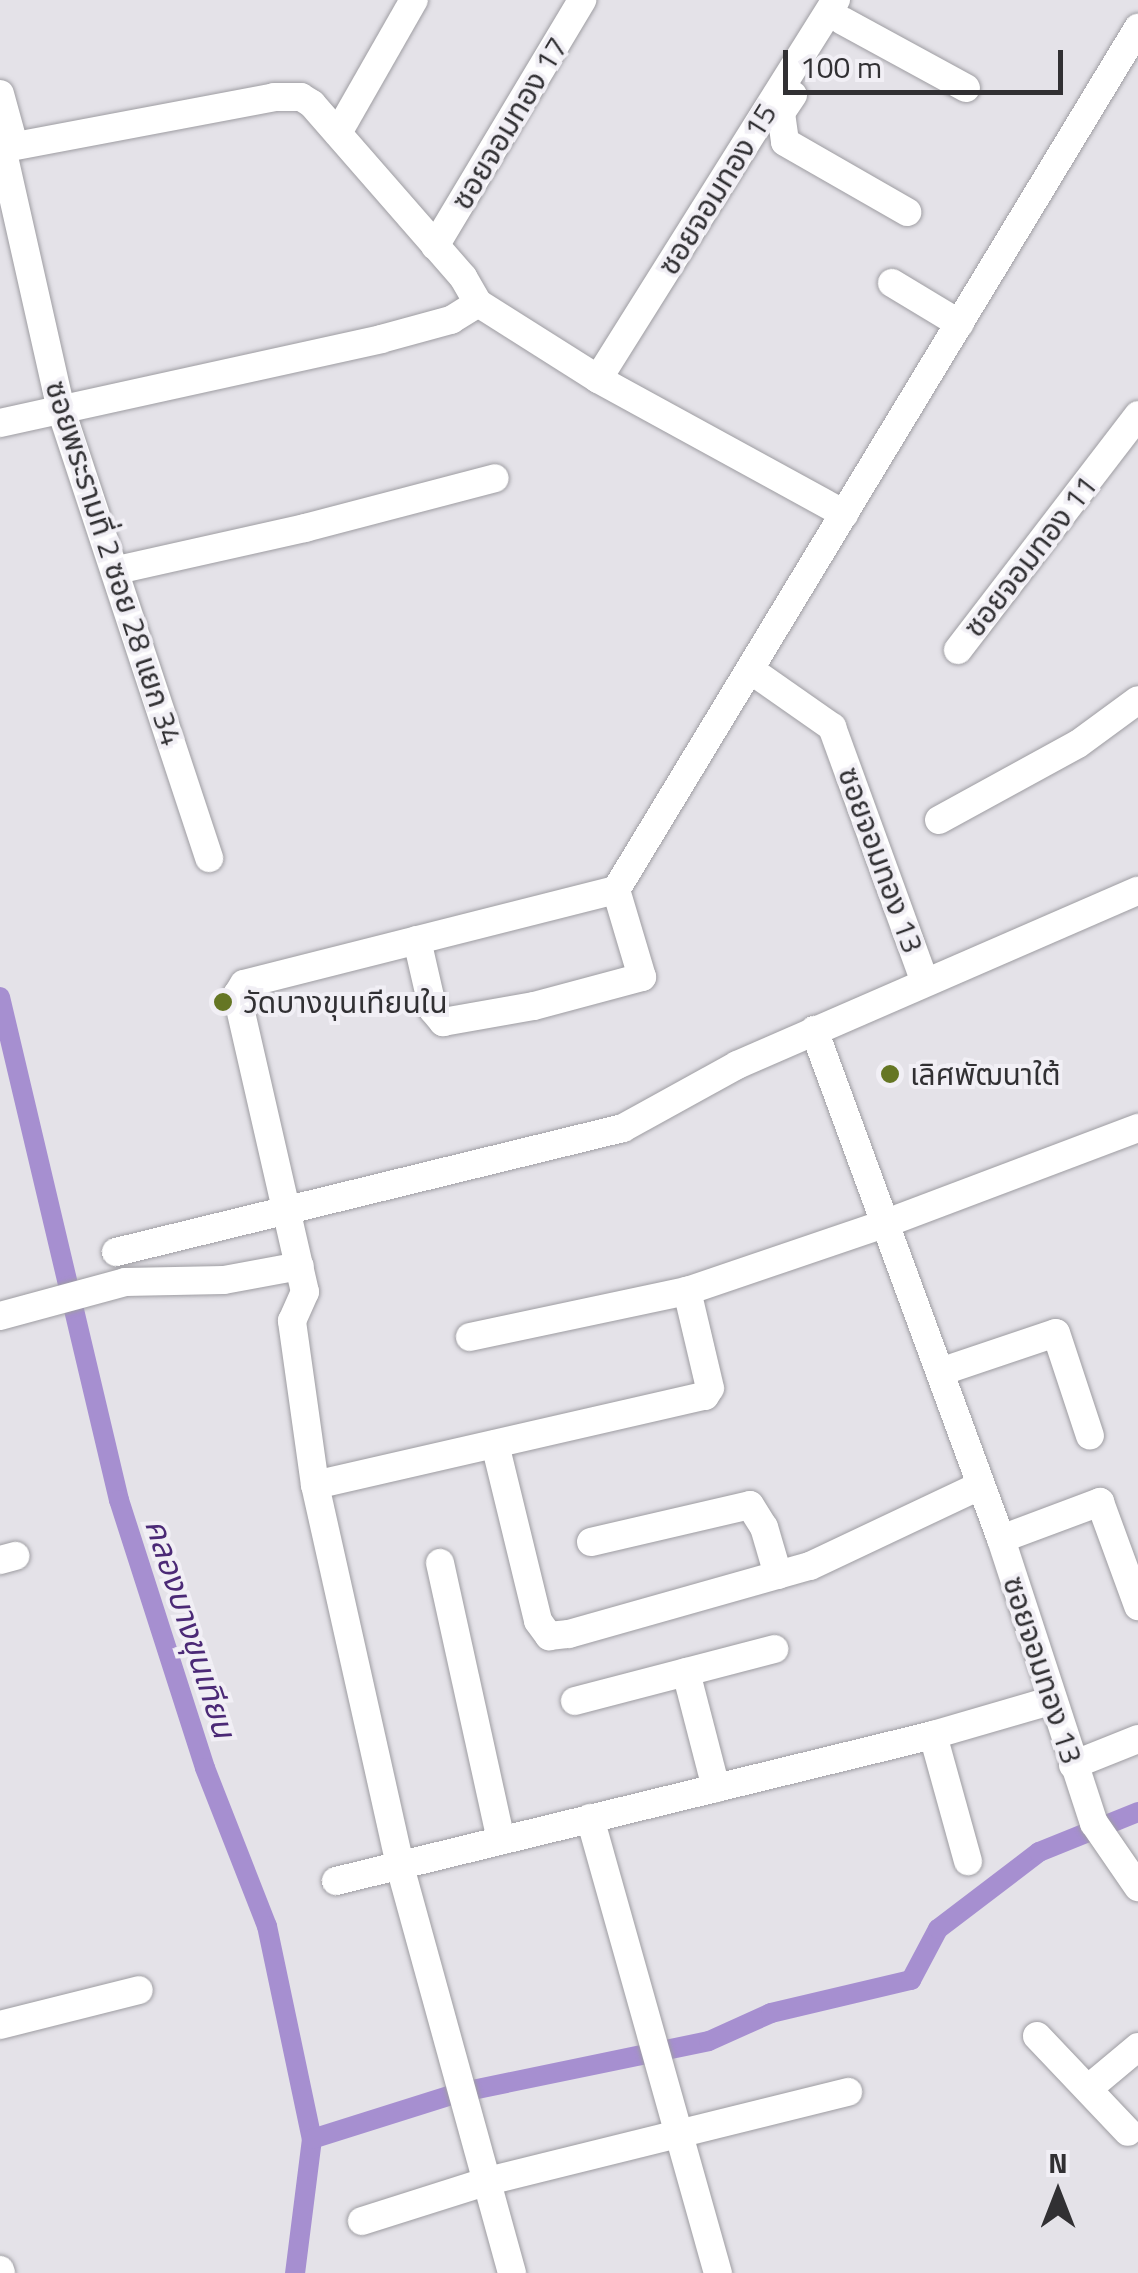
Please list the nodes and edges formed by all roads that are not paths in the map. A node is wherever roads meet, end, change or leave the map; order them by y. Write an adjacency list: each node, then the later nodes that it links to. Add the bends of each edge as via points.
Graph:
1 (414, 0): 7 (street)
2 (582, 0): 10 (street, ซอยจอมทอง 17)
3 (845, 7): 5 (street); 9 (street, via 781,113 780,134); 14 (street, ซอยจอมทอง 15)
4 (1138, 28): 13 (street)
5 (966, 88)
6 (0, 94): 8 (street, ซอยพระรามที่ 2 ซอย 28 แยก 34)
7 (338, 133): 8 (street, via 312,104 289,96); 10 (street)
8 (5, 147): 15 (street, ซอยพระรามที่ 2 ซอย 28 แยก 34)
9 (907, 212)
10 (435, 246): 12 (street)
11 (892, 282): 13 (street)
12 (478, 304): 14 (street); 15 (street, via 451,320 381,339)
13 (960, 324): 19 (street)
14 (598, 379): 19 (street)
15 (61, 410): 17 (street); 20 (street, ซอยพระรามที่ 2 ซอย 28 แยก 34)
16 (1138, 415): 21 (street, ซอยจอมทอง 11)
17 (0, 423)
18 (495, 478): 20 (street)
19 (845, 514): 22 (street)
20 (117, 570): 25 (street, ซอยพระรามที่ 2 ซอย 28 แยก 34)
21 (958, 650)
22 (752, 671): 26 (street); 29 (street, ซอยจอมทอง 13, via 832,727)
23 (1138, 700): 24 (street, via 1078,744)
24 (940, 820)
25 (209, 858)
26 (616, 890): 28 (street); 28 (street, via 644,974 552,1002 443,1022 433,1010)
27 (1138, 891): 29 (street)
28 (417, 940): 32 (street, via 238,990)
29 (924, 982): 30 (street, ซอยจอมทอง 13)
30 (814, 1030): 32 (street, via 623,1128); 33 (street, ซอยจอมทอง 13)
31 (1138, 1128): 33 (street)
32 (286, 1210): 34 (street); 35 (street)
33 (884, 1224): 36 (street); 39 (street, ซอยจอมทอง 13)
34 (116, 1252)
35 (300, 1266): 37 (street, via 224,1280 113,1285); 42 (street, via 306,1292 292,1321)
36 (686, 1291): 38 (street); 41 (street, via 710,1388 705,1396)
37 (11, 1313)
38 (470, 1337)
39 (940, 1372): 40 (street, via 1056,1333); 43 (street, ซอยจอมทอง 13)
40 (1090, 1436)
41 (495, 1444): 42 (street); 47 (street, via 538,1621 550,1636)
42 (315, 1485): 60 (street)
43 (981, 1485): 44 (street, ซอยจอมทอง 13); 47 (street)
44 (1000, 1539): 48 (street, via 1100,1502); 52 (street, ซอยจอมทอง 13)
45 (591, 1542): 47 (street, via 750,1504)
46 (440, 1563): 58 (street)
47 (778, 1575)
48 (1138, 1606)
49 (774, 1649): 50 (street)
50 (686, 1672): 51 (street); 56 (street)
51 (575, 1700)
52 (1050, 1701): 53 (street); 55 (street, ซอยจอมทอง 13)
53 (933, 1736): 56 (street); 59 (street)
54 (1138, 1738): 55 (street)
55 (1073, 1765): 62 (street, ซอยจอมทอง 13, via 1100,1832)
56 (716, 1788): 57 (street)
57 (590, 1818): 58 (street); 70 (street)
58 (501, 1840): 60 (street)
59 (968, 1862)
60 (400, 1865): 61 (street); 71 (street)
61 (336, 1881)
62 (1138, 1887)
63 (139, 1990): 64 (street)
64 (0, 2025)
65 (1037, 2036): 67 (street)
66 (1138, 2047): 67 (street)
67 (1089, 2088): 69 (street)
68 (848, 2092): 70 (street)
69 (1128, 2132)
70 (678, 2134): 71 (street); 74 (street)
71 (488, 2181): 72 (street); 73 (street)
72 (362, 2222)
73 (512, 2273)
74 (718, 2273)

